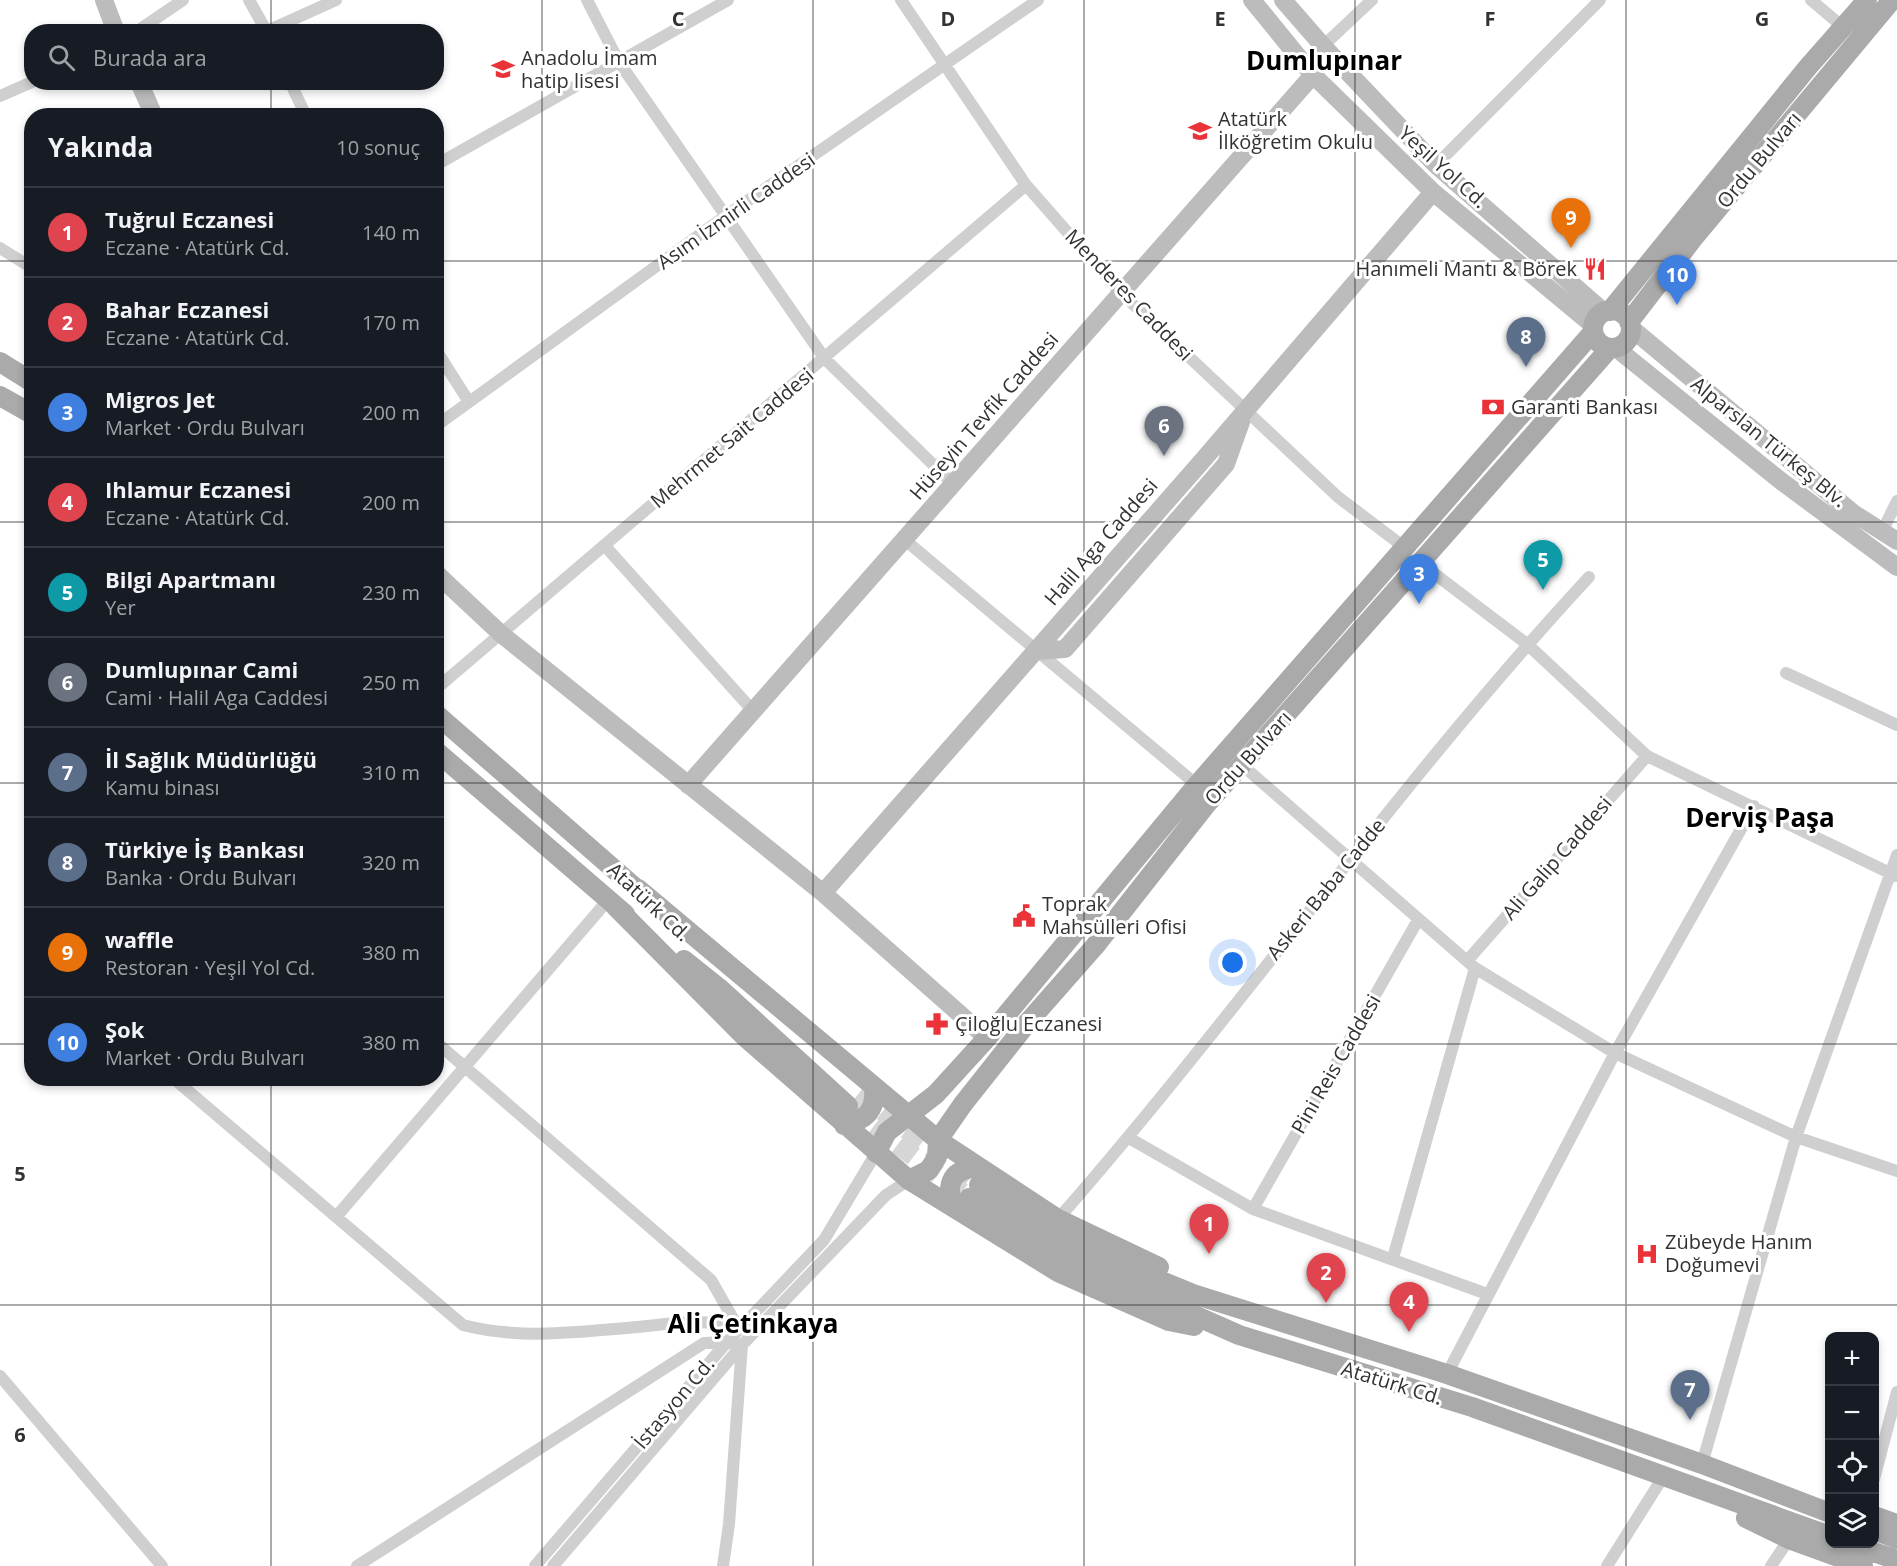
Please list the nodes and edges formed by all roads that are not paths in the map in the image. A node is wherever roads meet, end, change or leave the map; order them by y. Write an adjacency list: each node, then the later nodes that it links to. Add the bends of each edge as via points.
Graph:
1 (104, 0): 16 (street)
2 (183, 0): 17 (street)
3 (249, 0): 18 (street)
4 (336, 0): 19 (street)
5 (587, 0): 22 (street)
6 (728, 0): 22 (street)
7 (901, 0): 23 (street, Menderes Caddesi)
8 (1038, 0): 23 (street, Asım İzmirli Caddesi)
9 (1252, 0): 24 (street, Yeşil Yol Cd.)
10 (1283, 0): 21 (street, Yeşil Yol Cd.)
11 (1372, 0): 21 (street)
12 (1600, 0): 32 (street)
13 (1811, 0): 20 (street)
14 (1867, 0): 20 (main road, Ordu Bulvarı)
15 (1892, 0): 40 (main road, Ordu Bulvarı, via 1695,236)
16 (113, 24)
17 (148, 24)
18 (263, 24)
19 (283, 24)
20 (1843, 27): 39 (main road, Ordu Bulvarı)
21 (1323, 46): 32 (street, Yeşil Yol Cd.)
22 (619, 62): 31 (street); 35 (street)
23 (946, 66): 33 (street, Menderes Caddesi); 35 (street, Asım İzmirli Caddesi)
24 (1313, 75): 34 (street, Yeşil Yol Cd.); 38 (street, Hüseyin Tevfik Caddesi)
25 (24, 86): 28 (street)
26 (143, 90): 29 (street)
27 (294, 90): 30 (street)
28 (0, 96)
29 (150, 108)
30 (302, 108)
31 (444, 160)
32 (1436, 165): 39 (street, Yeşil Yol Cd.)
33 (1026, 185): 38 (street, Menderes Caddesi); 42 (street, Mehrmet Sait Caddesi)
34 (1433, 192): 39 (street, Yeşil Yol Cd.); 49 (street, Halil Aga Caddesi)
35 (724, 217): 42 (street); 47 (street, Asım İzmirli Caddesi)
36 (0, 248): 37 (street)
37 (24, 260)
38 (1120, 292): 49 (street, Menderes Caddesi); 51 (street, Hüseyin Tevfik Caddesi)
39 (1600, 320): 40 (main road, via 1621,313); 41 (main road, via 1599,342); 56 (main road, Ordu Bulvarı)
40 (1630, 325): 41 (main road, Ordu Bulvarı, via 1627,340); 53 (street, Alparslan Türkeş Blv., via 1853,513)
41 (1613, 348): 57 (main road, Ordu Bulvarı); 58 (street, Alparslan Türkeş Blv.)
42 (825, 359): 51 (street); 55 (street, Mehrmet Sait Caddesi)
43 (0, 362): 45 (main road)
44 (444, 363): 47 (street)
45 (24, 377)
46 (0, 396): 48 (main road)
47 (469, 402): 50 (street, Asım İzmirli Caddesi)
48 (24, 410)
49 (1245, 411): 56 (street, Menderes Caddesi, via 1338,497); 63 (street, Halil Aga Caddesi)
50 (444, 420)
51 (954, 485): 54 (street, Hüseyin Tevfik Caddesi)
52 (1897, 501): 53 (street)
53 (1890, 536)
54 (906, 540): 63 (street); 66 (street, Hüseyin Tevfik Caddesi)
55 (605, 546): 61 (street, Mehrmet Sait Caddesi); 66 (street)
56 (1404, 547): 73 (main road, Ordu Bulvarı)
57 (1419, 562): 62 (street); 71 (main road, Ordu Bulvarı)
58 (1897, 567)
59 (1589, 577): 62 (street, Askeri Baba Cadde)
60 (444, 580): 61 (street)
61 (500, 633): 65 (street, Mehrmet Sait Caddesi); 72 (street)
62 (1527, 644): 69 (street); 76 (street, Askeri Baba Cadde)
63 (1036, 651): 73 (street); 78 (street, Halil Aga Caddesi)
64 (1786, 673): 68 (street)
65 (444, 681)
66 (754, 712): 72 (street, Hüseyin Tevfik Caddesi)
67 (444, 721): 87 (main road, Atatürk Cd., via 638,889)
68 (1897, 725)
69 (1647, 756): 74 (street); 81 (street, Ali Galip Caddesi)
70 (444, 758): 79 (main road, Atatürk Cd.)
71 (1242, 765): 76 (street); 91 (main road, Ordu Bulvarı, via 1028,1022)
72 (688, 785): 78 (street)
73 (1197, 785): 82 (main road, Ordu Bulvarı)
74 (1754, 806): 77 (street); 84 (street)
75 (1897, 855): 77 (street)
76 (1349, 860): 80 (street); 90 (street, Askeri Baba Cadde)
77 (1893, 875): 89 (street)
78 (823, 893): 82 (street)
79 (612, 903): 85 (street); 87 (main road, Atatürk Cd., via 745,1037)
80 (1418, 920): 81 (street); 96 (street, Pini Reis Caddesi)
81 (1471, 965): 84 (street); 99 (street)
82 (987, 1038): 88 (main road, Ordu Bulvarı, via 936,1094)
83 (444, 1049): 85 (street)
84 (1615, 1053): 89 (street); 100 (street)
85 (465, 1067): 97 (street); 102 (street, via 711,1280)
86 (182, 1086): 97 (street)
87 (856, 1103): 88 (main road); 92 (main road)
88 (908, 1116): 91 (main road); 92 (main road, Ordu Bulvarı, via 887,1132)
89 (1796, 1137): 93 (street); 109 (street)
90 (1129, 1138): 96 (street); 98 (street, Askeri Baba Cadde)
91 (938, 1140): 94 (main road, Ordu Bulvarı, via 937,1157 929,1170); 95 (main road)
92 (876, 1153): 94 (main road); 102 (street, İstasyon Cd., via 824,1240)
93 (1897, 1171)
94 (909, 1180): 95 (main road); 104 (street, İstasyon Cd., via 886,1195)
95 (970, 1189): 98 (main road); 101 (main road, Atatürk Cd., via 1108,1259 1193,1294); 110 (main road, Atatürk Cd., via 1058,1272 1169,1321 1239,1335 1472,1407)
96 (1254, 1209): 99 (street)
97 (336, 1217): 102 (street, via 463,1325 526,1335 690,1321 712,1321)
98 (1058, 1219): 101 (main road)
99 (1394, 1258): 100 (street)
100 (1487, 1294): 105 (street)
101 (1256, 1313): 105 (main road, Atatürk Cd.)
102 (739, 1329): 103 (street, İstasyon Cd.)
103 (727, 1341): 104 (street); 122 (street, via 704,1343); 123 (street, İstasyon Cd.)
104 (742, 1345): 124 (street, İstasyon Cd.); 125 (street)
105 (1447, 1374): 109 (main road, Atatürk Cd.)
106 (0, 1376): 121 (street)
107 (1897, 1392): 108 (street)
108 (1879, 1463)
109 (1702, 1464): 111 (main road, via 1757,1474); 112 (main road, Atatürk Cd.)
110 (1663, 1478): 116 (main road); 119 (main road, Atatürk Cd.); 126 (street)
111 (1825, 1498)
112 (1825, 1511)
113 (1879, 1517): 114 (main road)
114 (1897, 1524)
115 (1879, 1532): 117 (main road)
116 (1789, 1539): 119 (main road); 127 (street)
117 (1897, 1539)
118 (1862, 1548): 120 (main road)
119 (1828, 1552): 128 (main road)
120 (1897, 1560)
121 (162, 1566)
122 (357, 1566)
123 (535, 1566)
124 (553, 1566)
125 (723, 1566)
126 (1607, 1566)
127 (1771, 1566)
128 (1863, 1566)

